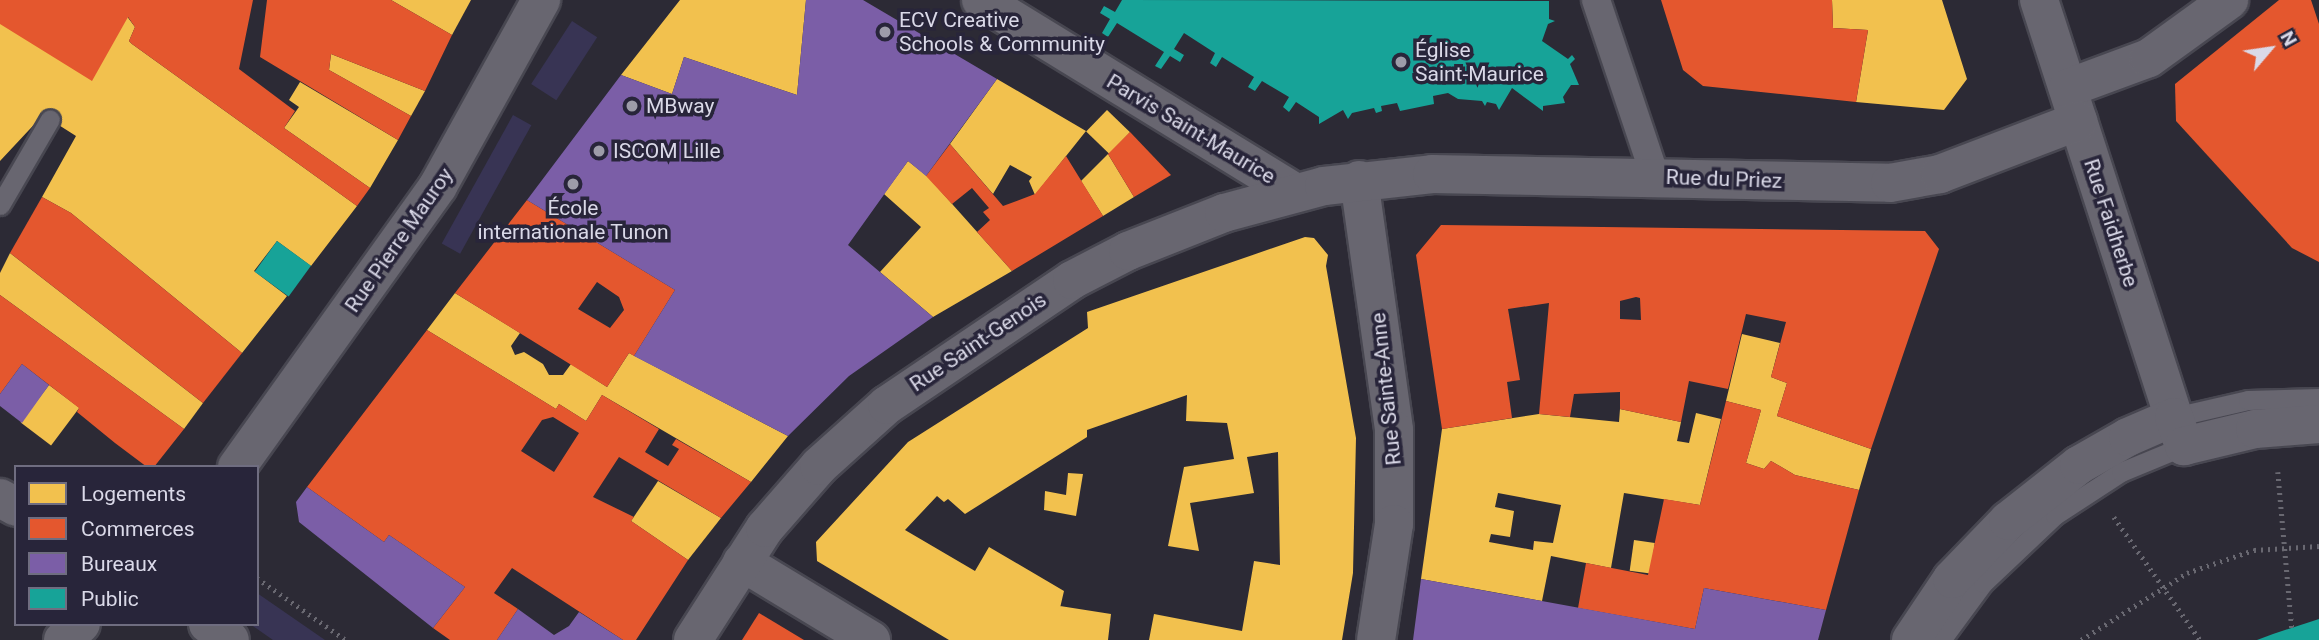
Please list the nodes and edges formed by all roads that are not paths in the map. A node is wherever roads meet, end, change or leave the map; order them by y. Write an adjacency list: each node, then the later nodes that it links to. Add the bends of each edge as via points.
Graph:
1 (541, 0): 15 (street, Rue Pierre Mauroy, via 438,186)
2 (981, 0): 10 (street, Parvis Saint-Maurice)
3 (1596, 0): 8 (street)
4 (2039, 0): 6 (street, Rue Faidherbe)
5 (2229, 0): 6 (street, Rue du Priez, via 2149,58)
6 (2073, 104): 8 (street, Rue du Priez, via 1916,180 1866,184); 14 (street, Rue Faidherbe)
7 (50, 119): 11 (lane)
8 (1655, 176): 9 (street, Rue du Priez, via 1432,174)
9 (1359, 180): 10 (street, Rue Saint-Genois); 23 (street, Rue Sainte-Anne, via 1394,430 1394,524)
10 (1294, 192): 16 (street, Rue Saint-Genois, via 1224,213 1118,256 971,344 848,439 790,498)
11 (0, 205)
12 (2319, 398): 14 (lane, via 2248,400)
13 (2319, 424): 14 (street)
14 (2179, 432): 24 (street, via 2102,452 2031,501 1952,579); 25 (lane, via 2055,515 1983,583)
15 (238, 465)
16 (742, 562): 21 (street, Rue Saint-Genois); 22 (street)
17 (79, 626): 19 (street)
18 (211, 626): 20 (street)
19 (63, 640)
20 (230, 640)
21 (693, 640)
22 (871, 640)
23 (1377, 640)
24 (1911, 640)
25 (1941, 640)

